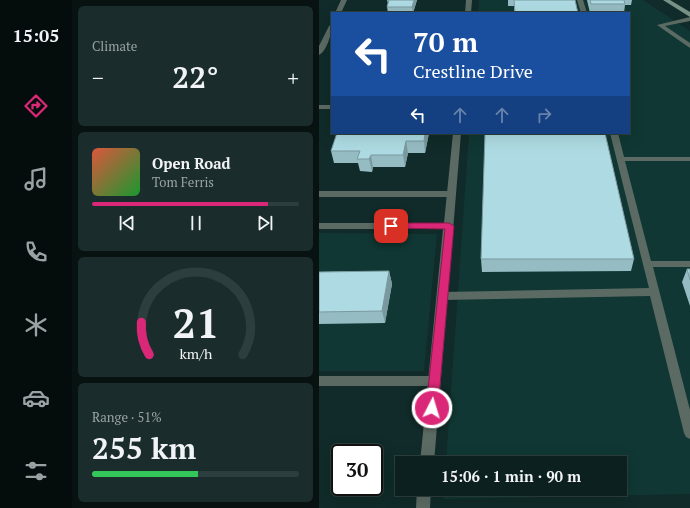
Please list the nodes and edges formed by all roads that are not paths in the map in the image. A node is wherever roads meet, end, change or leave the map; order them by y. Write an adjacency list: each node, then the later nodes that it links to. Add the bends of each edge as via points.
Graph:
1 (344, 0): 5 (street)
2 (469, 0): 6 (street)
3 (580, 0): 7 (lane)
4 (666, 0): 8 (main road)
5 (338, 12)
6 (468, 12)
7 (584, 12)
8 (690, 15)
9 (690, 19): 11 (lane, via 660,25)
10 (331, 28): 12 (street)
11 (690, 46)
12 (319, 53)
13 (319, 106): 14 (lane)
14 (331, 106)
15 (457, 134): 20 (street)
16 (614, 134): 17 (lane)
17 (621, 159): 18 (lane); 23 (lane)
18 (690, 159)
19 (319, 194): 20 (lane)
20 (452, 194): 22 (street)
21 (319, 226): 22 (street)
22 (449, 226): 26 (street)
23 (647, 264): 24 (lane); 25 (lane)
24 (690, 264)
25 (655, 292): 26 (lane); 29 (lane)
26 (443, 296): 28 (street)
27 (319, 381): 28 (lane)
28 (435, 381): 30 (street)
29 (690, 433)
30 (428, 456)
31 (424, 496): 32 (street)
32 (423, 508)

